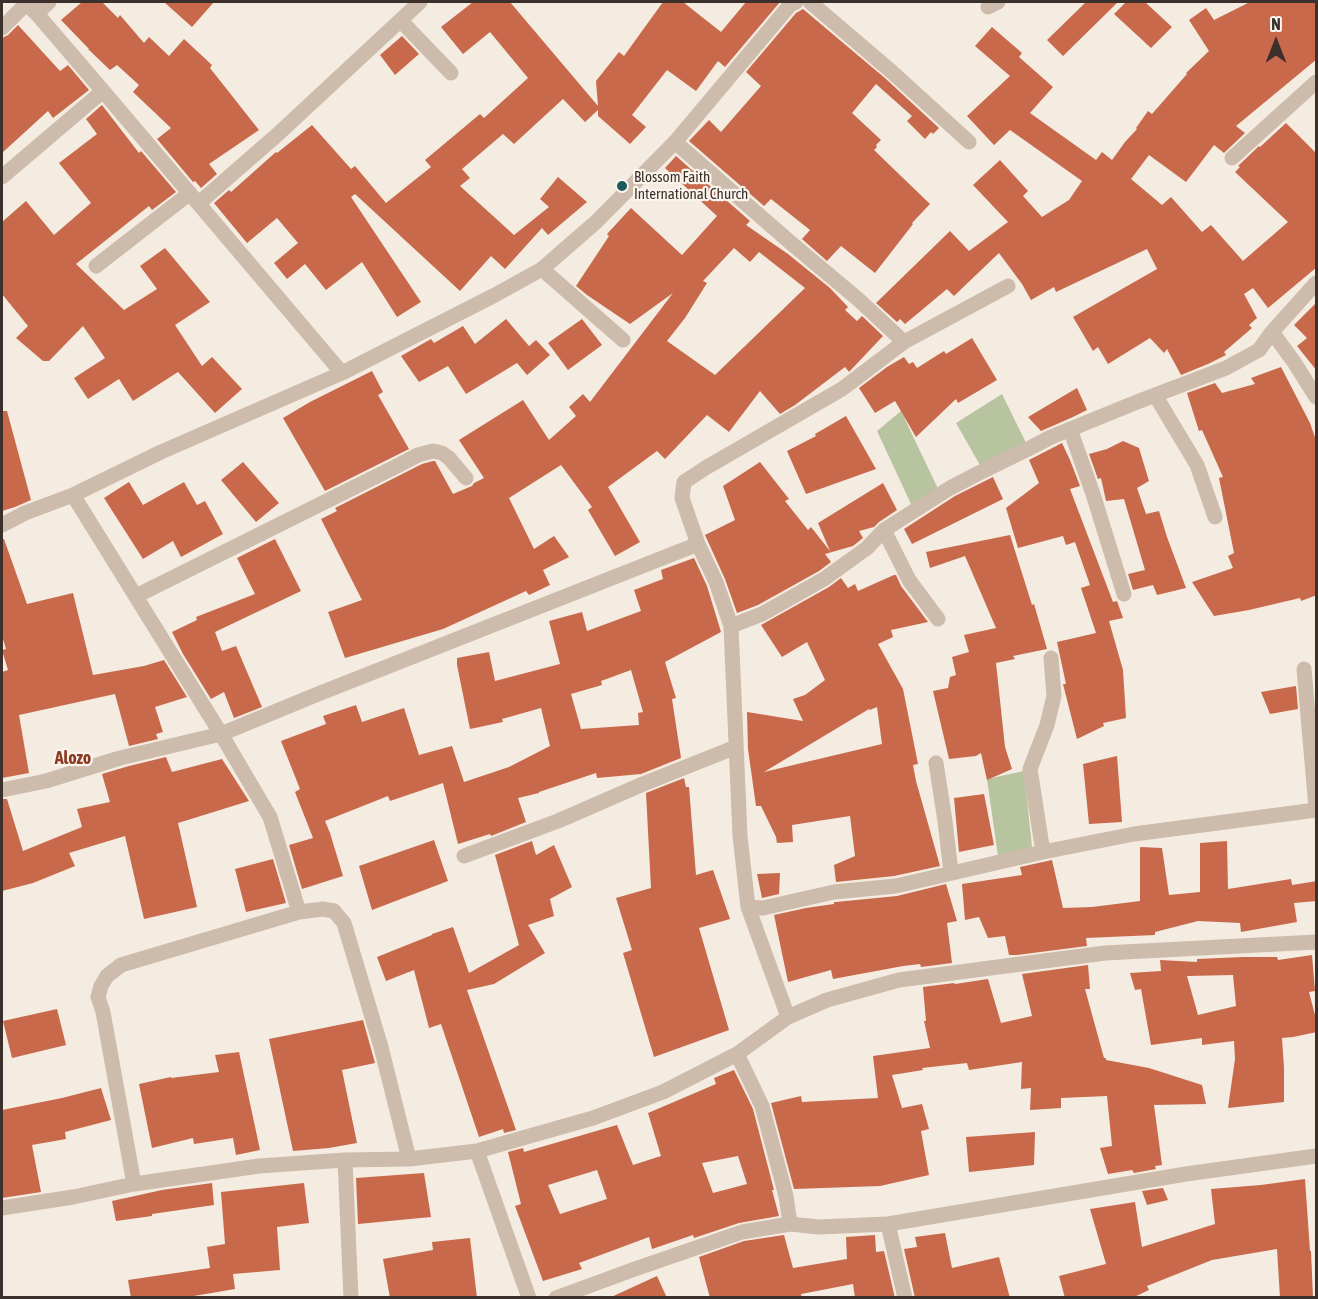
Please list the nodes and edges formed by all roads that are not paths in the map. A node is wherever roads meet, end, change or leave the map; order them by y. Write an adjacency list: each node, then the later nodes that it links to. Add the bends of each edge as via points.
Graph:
1 (49, 2): 5 (street)
2 (420, 2): 6 (street)
3 (796, 2): 11 (street)
4 (810, 2): 12 (street)
5 (29, 6): 7 (street); 10 (street)
6 (401, 21): 8 (street); 15 (street, via 277,135)
7 (2, 28)
8 (451, 73)
9 (1317, 82): 13 (street)
10 (103, 91): 14 (street); 15 (street)
11 (675, 142): 17 (street, via 596,222); 22 (street)
12 (969, 142)
13 (1233, 158)
14 (2, 177)
15 (195, 198): 16 (street); 23 (street)
16 (96, 266)
17 (542, 269): 21 (street); 23 (street)
18 (1317, 283): 20 (street)
19 (1008, 286): 22 (street)
20 (1272, 332): 24 (street, via 1259,350 1226,368); 25 (street)
21 (623, 340)
22 (904, 342): 32 (street, via 842,389 684,482 682,498)
23 (342, 373): 28 (street)
24 (1155, 395): 26 (street); 29 (street, via 1197,465)
25 (1317, 397)
26 (1070, 429): 31 (street, via 950,488); 33 (street)
27 (466, 478): 34 (street, via 442,453 433,450 418,454)
28 (73, 495): 30 (street); 34 (street)
29 (1215, 517)
30 (2, 525)
31 (884, 530): 35 (street, via 909,580); 36 (street, via 867,548 824,579 762,614)
32 (698, 544): 36 (street); 39 (street)
33 (1124, 594)
34 (136, 596): 39 (street)
35 (938, 619)
36 (731, 626): 40 (street)
37 (1051, 658): 44 (street, via 1054,696 1030,769)
38 (1304, 669): 43 (street)
39 (221, 734): 42 (street); 48 (street, via 270,817)
40 (736, 747): 45 (street); 47 (street)
41 (936, 763): 46 (street)
42 (2, 790)
43 (1317, 809): 44 (street, via 1134,834)
44 (1043, 852): 46 (street)
45 (464, 856)
46 (951, 872): 47 (street, via 764,908)
47 (748, 907): 50 (street)
48 (299, 912): 54 (street, via 334,911 344,923); 56 (street, via 121,965 107,976 98,997)
49 (1317, 942): 50 (street, via 1105,953 899,980 827,1000)
50 (788, 1017): 51 (street)
51 (737, 1054): 52 (street, via 663,1092); 58 (street, via 762,1106)
52 (477, 1151): 54 (street); 61 (street)
53 (1317, 1156): 59 (street, via 1186,1173)
54 (409, 1159): 55 (street)
55 (345, 1160): 56 (street, via 260,1166); 60 (street)
56 (134, 1184): 57 (street)
57 (2, 1208)
58 (790, 1224): 59 (street); 62 (street, via 742,1232)
59 (888, 1224): 63 (street)
60 (351, 1298)
61 (529, 1298)
62 (556, 1298)
63 (905, 1298)

